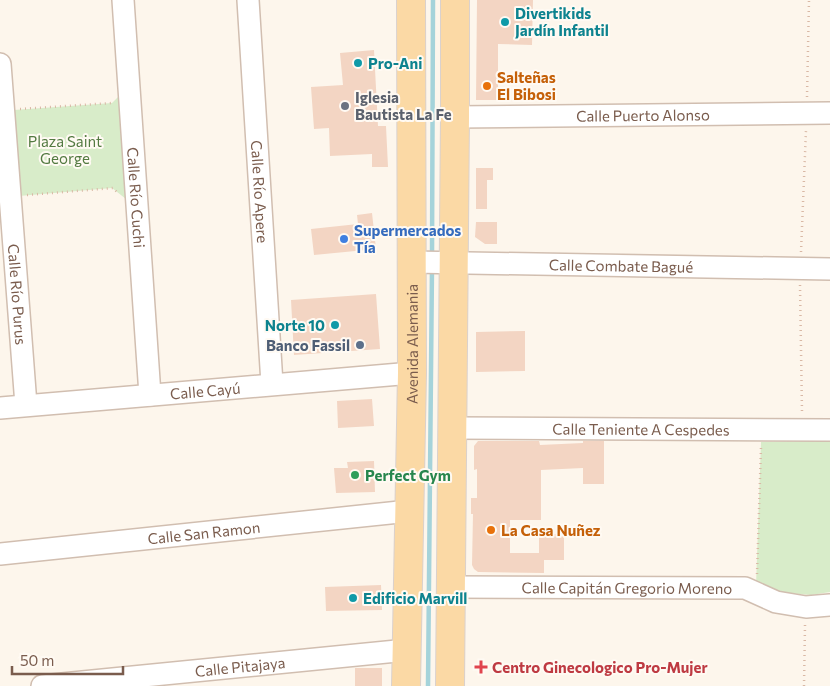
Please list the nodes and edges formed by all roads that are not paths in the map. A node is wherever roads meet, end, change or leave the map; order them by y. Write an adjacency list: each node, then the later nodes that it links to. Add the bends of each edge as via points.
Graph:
1 (123, 0): 13 (street, Calle Río Cuchi)
2 (248, 0): 12 (street, Calle Río Apere)
3 (411, 0): 8 (main road, Avenida Alemania)
4 (455, 0): 7 (main road)
5 (0, 64): 14 (street, Calle Río Purus)
6 (830, 113): 7 (street, Calle Puerto Alonso)
7 (455, 118): 9 (main road)
8 (415, 262): 9 (street, Calle Combate Bagué); 11 (main road, Avenida Alemania)
9 (449, 262): 10 (street, Calle Combate Bagué); 16 (main road)
10 (830, 269)
11 (412, 372): 12 (street, Calle Cayú); 18 (main road, Avenida Alemania)
12 (272, 384): 13 (street, Calle Cayú)
13 (150, 395): 14 (street, Calle Cayú)
14 (26, 405): 15 (street, Calle Cayú)
15 (0, 408)
16 (452, 428): 17 (street, Calle Teniente A Cespedes); 20 (main road)
17 (830, 430)
18 (408, 510): 19 (street, Calle San Ramon); 22 (main road, Avenida Alemania)
19 (0, 554)
20 (451, 587): 21 (street, Calle Capitán Gregorio Moreno, via 745,588 776,602 806,607); 25 (main road)
21 (830, 605)
22 (406, 650): 23 (street, Calle Pitajaya); 24 (main road, Avenida Alemania)
23 (42, 686)
24 (406, 686)
25 (450, 686)

